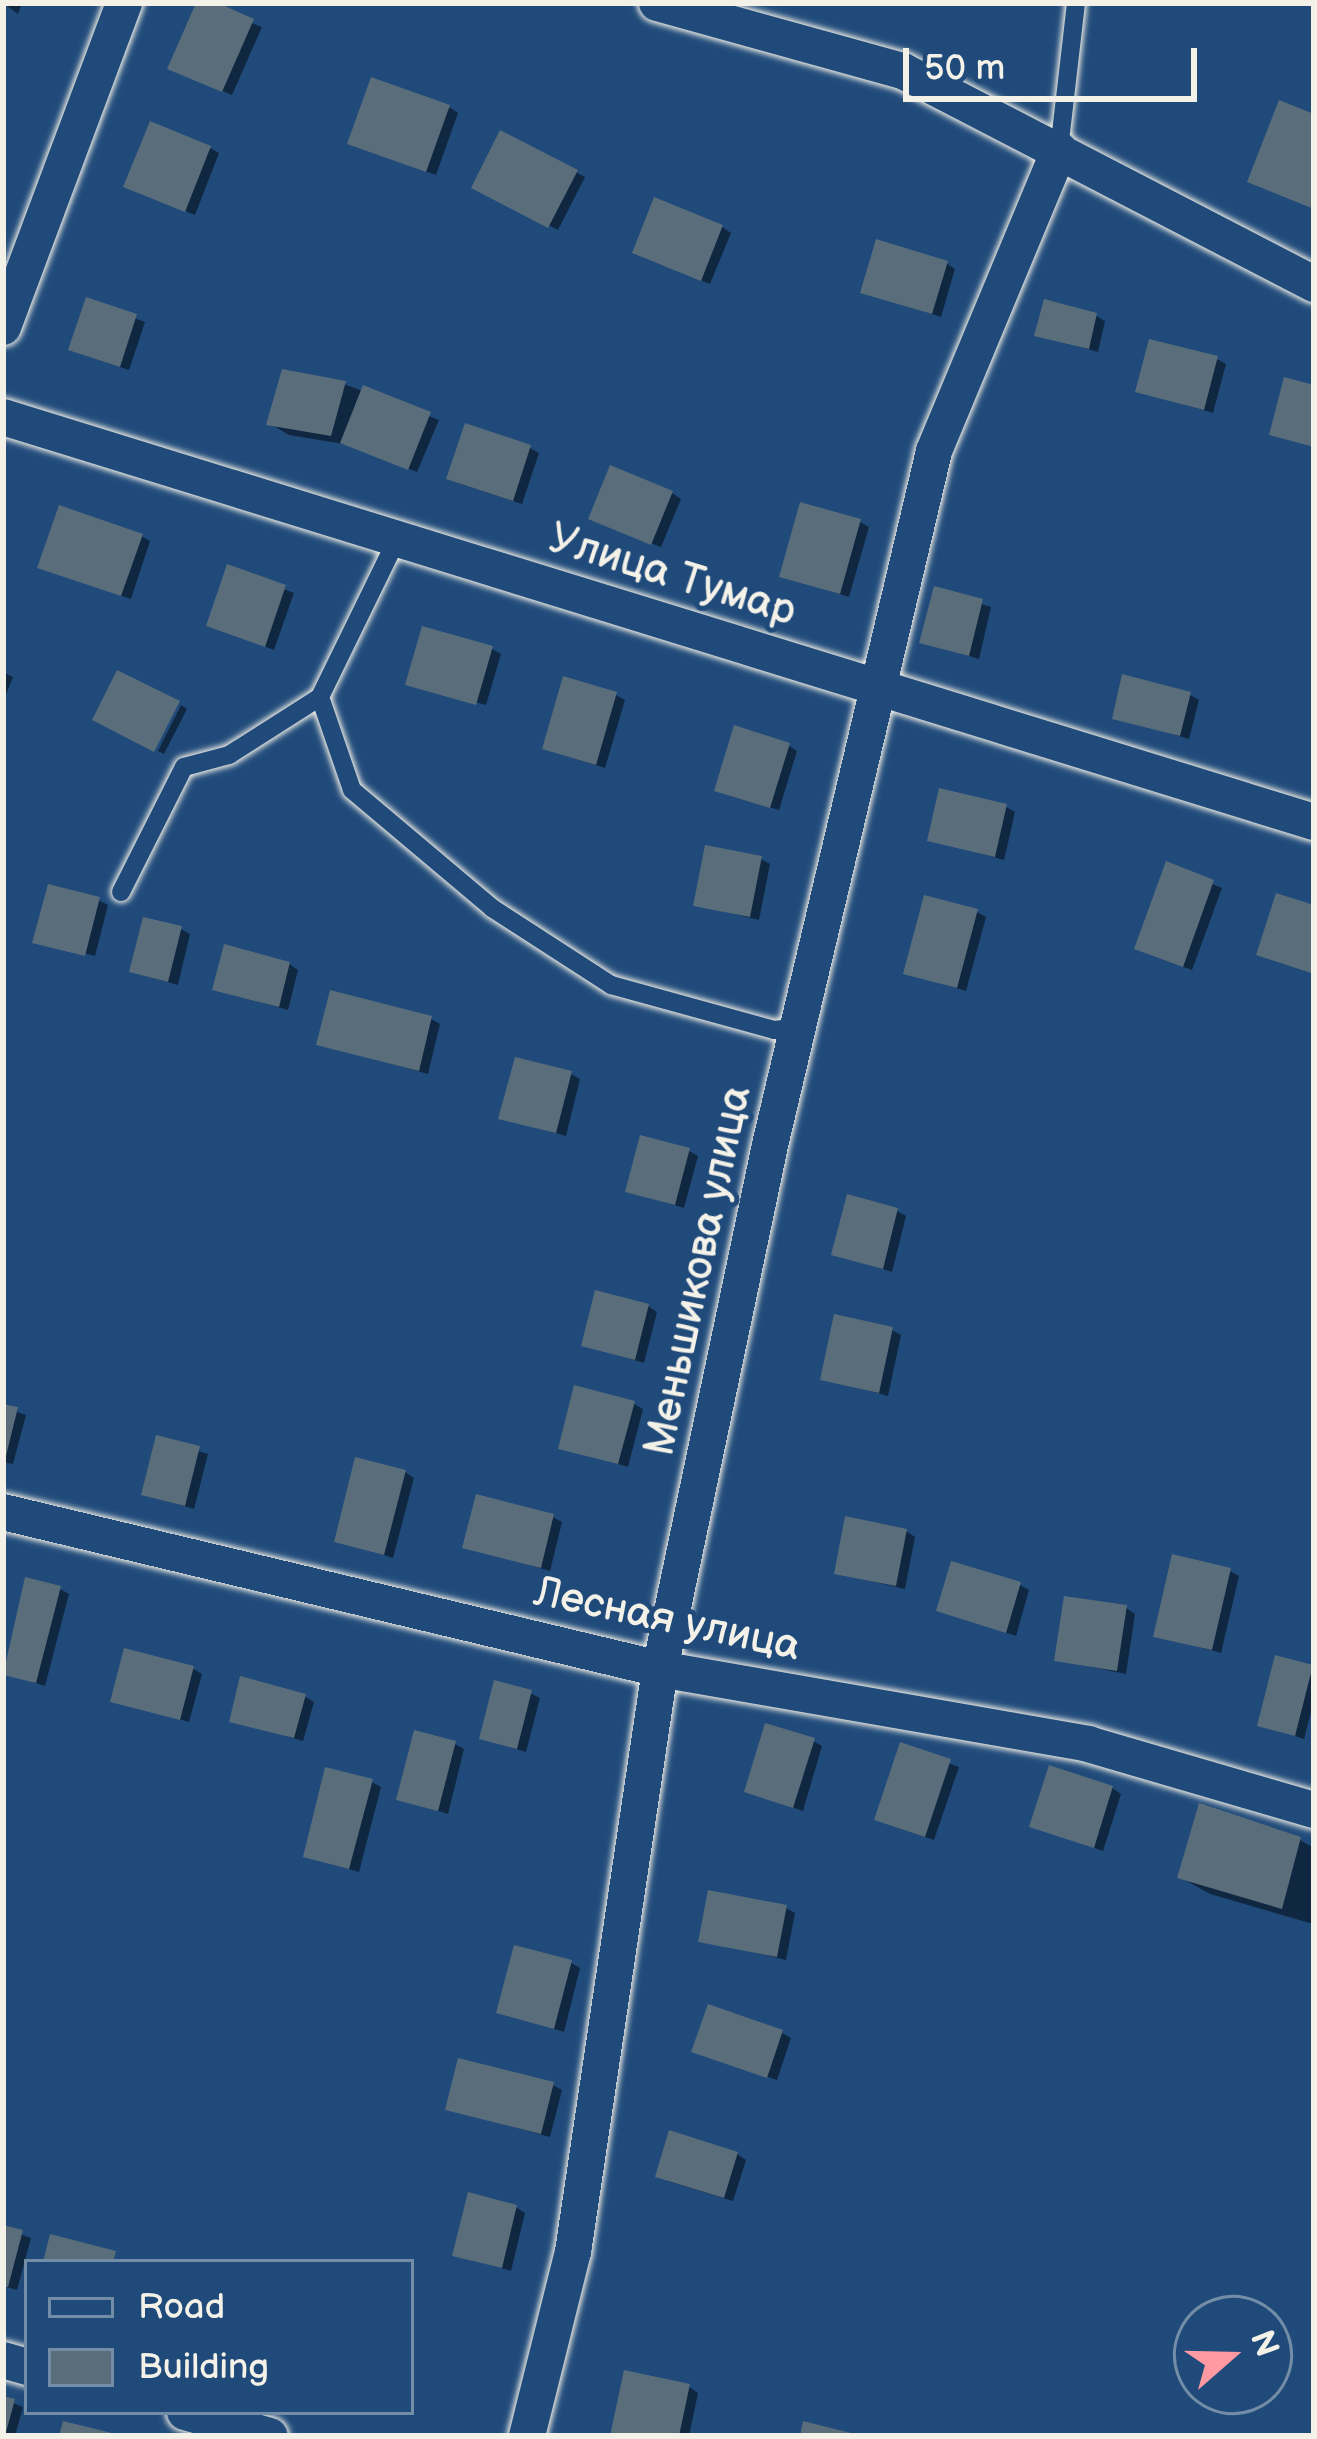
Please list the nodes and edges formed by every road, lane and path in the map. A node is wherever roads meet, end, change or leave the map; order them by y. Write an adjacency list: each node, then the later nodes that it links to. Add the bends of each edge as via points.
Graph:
1 (124, 3): 6 (street)
2 (657, 3): 4 (street, via 903,70)
3 (1076, 3): 4 (lane)
4 (1059, 151): 5 (street); 9 (street, Меньшикова улица, via 934,451)
5 (1314, 284)
6 (3, 327)
7 (3, 417): 8 (street, Улица Тумар)
8 (397, 538): 9 (street, Улица Тумар); 10 (lane)
9 (878, 687): 11 (street, Улица Тумар); 13 (street, Меньшикова улица)
10 (320, 697): 12 (lane, via 229,754 184,766); 13 (lane, via 352,790 492,908 611,985 774,1030)
11 (1314, 823)
12 (122, 892)
13 (798, 1027): 15 (street, Меньшикова улица)
14 (3, 1512): 15 (street, Лесная улица)
15 (660, 1669): 16 (street, Лесная улица, via 1088,1744); 19 (street, Меньшикова улица, via 574,2252)
16 (1314, 1810)
17 (196, 2415): 18 (street)
18 (270, 2436)
19 (527, 2436)

